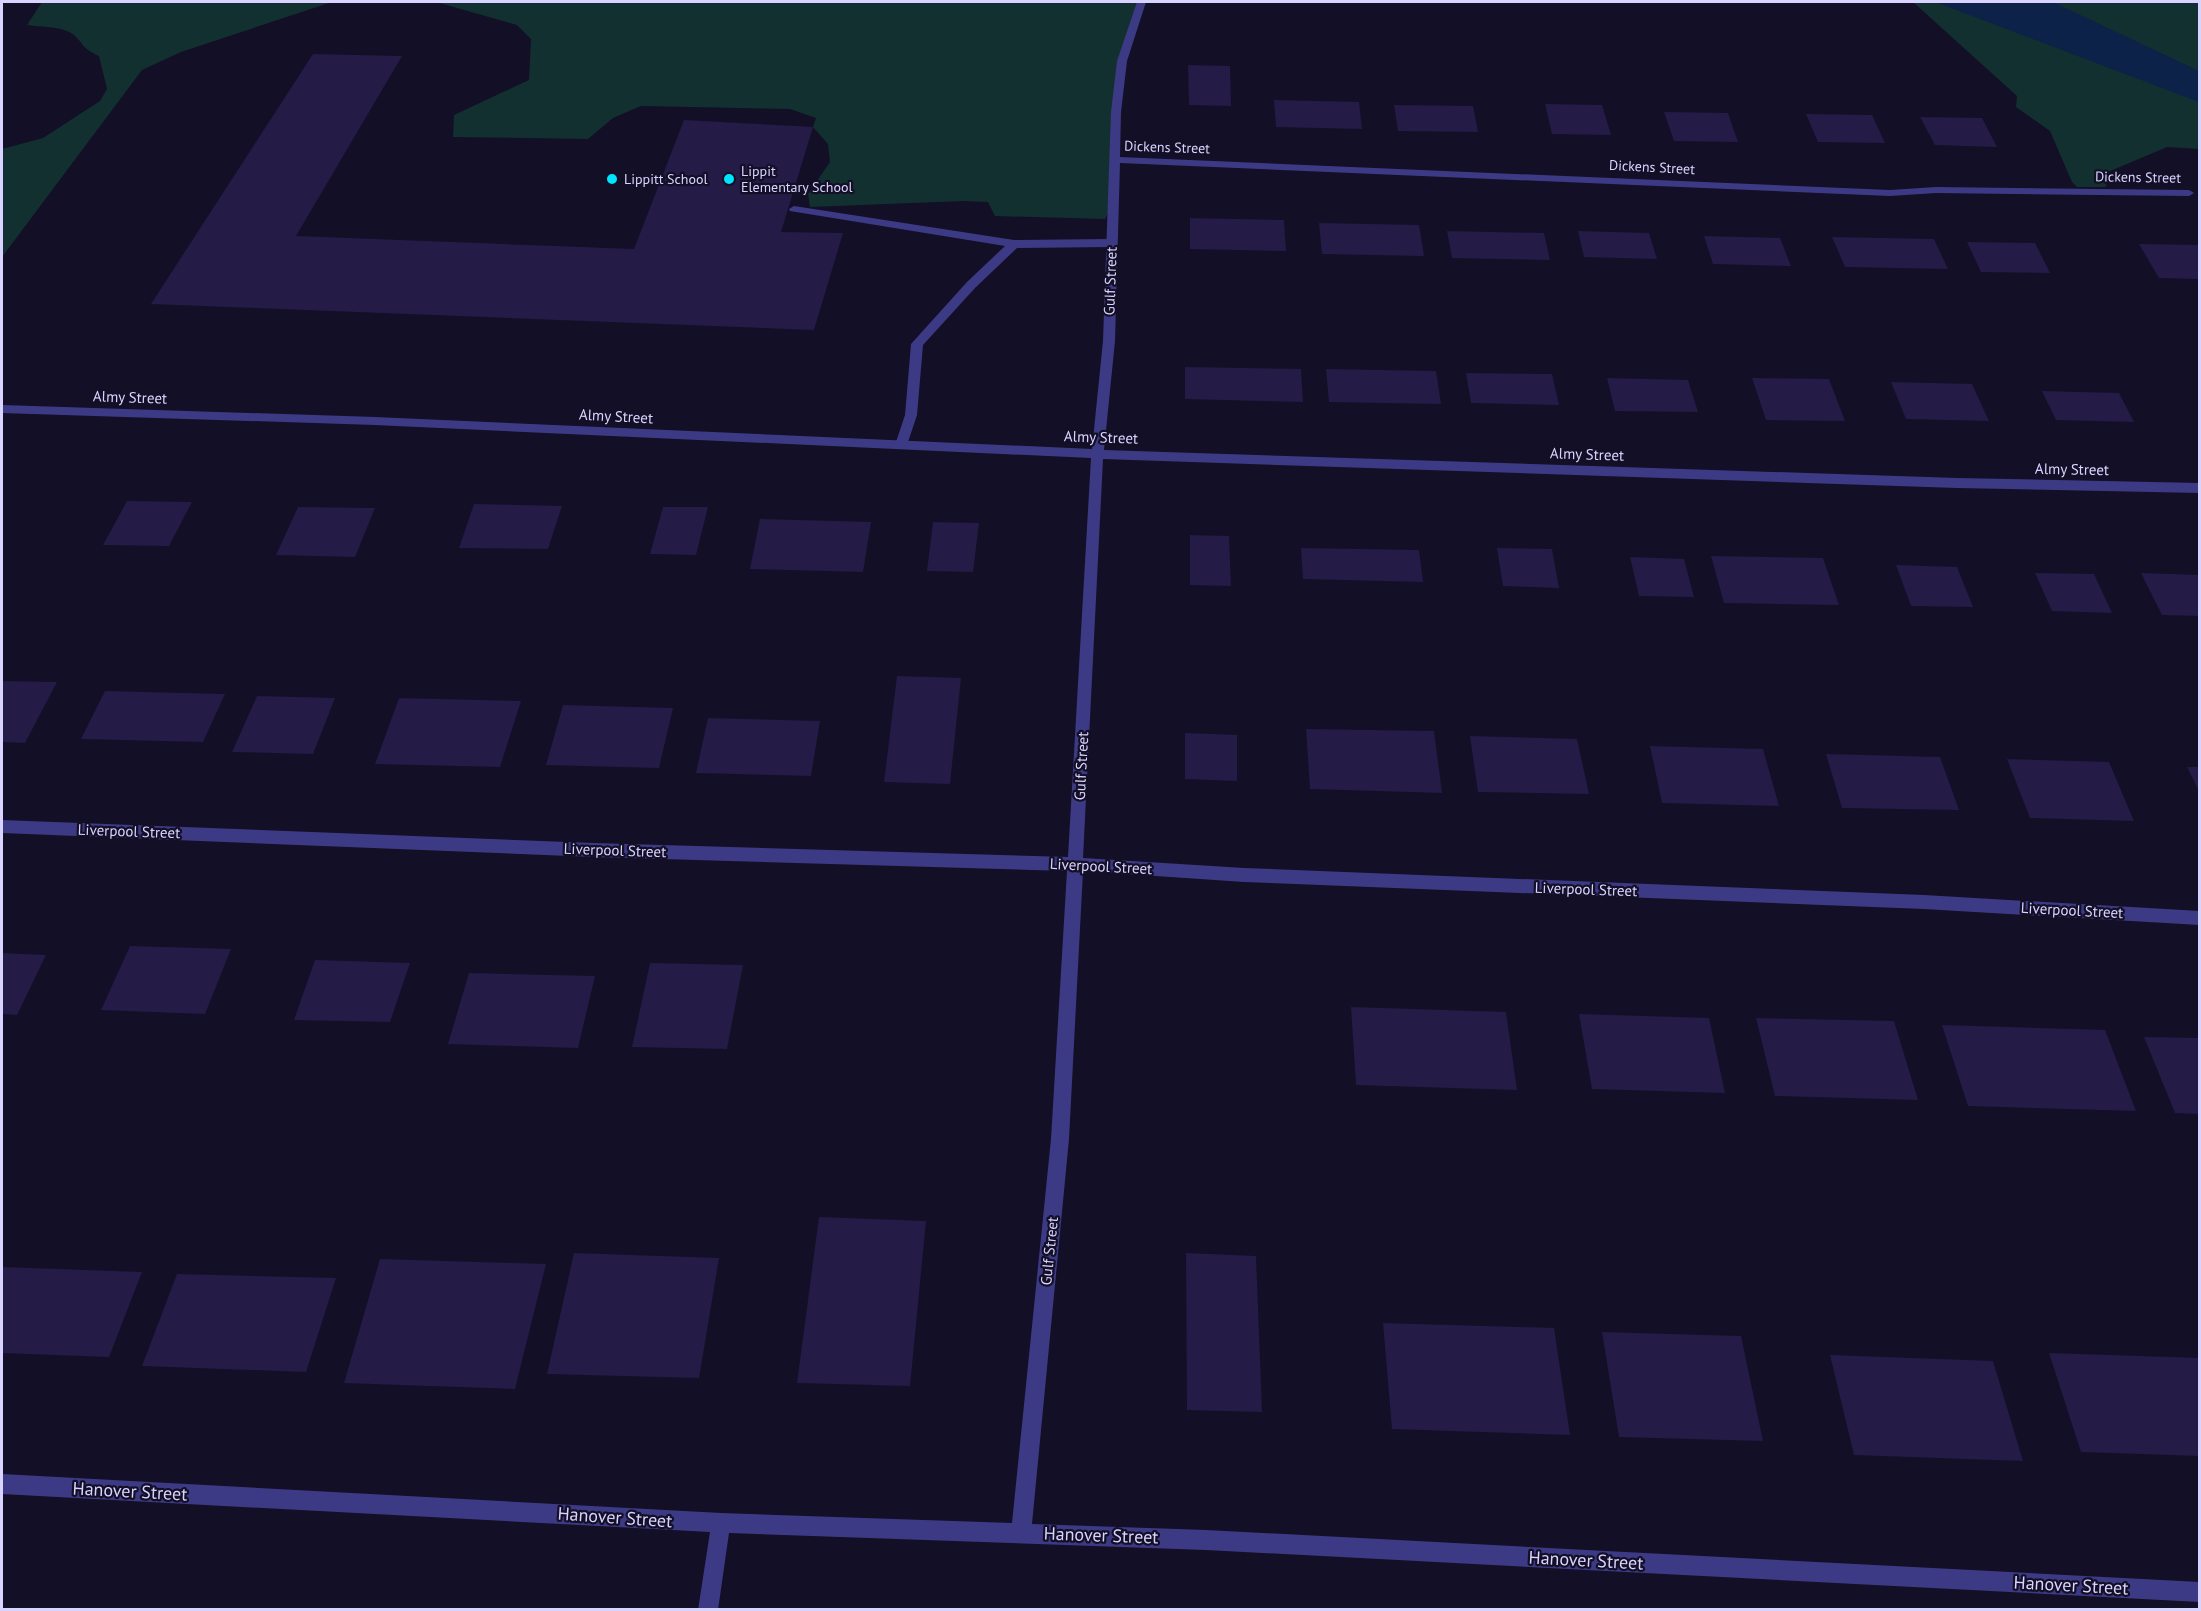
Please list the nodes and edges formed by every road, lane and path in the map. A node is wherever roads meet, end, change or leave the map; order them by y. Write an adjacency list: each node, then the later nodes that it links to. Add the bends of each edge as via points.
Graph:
1 (1140, 2): 2 (street, Gulf Street, via 1122,61)
2 (1115, 160): 3 (street, Dickens Street, via 1890,193); 5 (street, Gulf Street)
3 (2189, 192)
4 (794, 209): 6 (street)
5 (1112, 243): 6 (street); 9 (street, Gulf Street, via 1109,341)
6 (1014, 244): 8 (street, via 917,344 911,415)
7 (2, 410): 8 (street, Almy Street, via 375,421)
8 (902, 445): 9 (street, Almy Street)
9 (1099, 454): 10 (street, Almy Street); 12 (street, Gulf Street, via 1094,486)
10 (2199, 488)
11 (2, 826): 12 (street, Liverpool Street, via 594,850)
12 (1076, 864): 13 (street, Liverpool Street); 16 (street, Gulf Street, via 1060,1139)
13 (2199, 918)
14 (2, 1484): 15 (street, Hanover Street)
15 (721, 1523): 16 (street, Hanover Street); 18 (street)
16 (1021, 1532): 17 (street, Hanover Street)
17 (2199, 1592)
18 (708, 1610)

